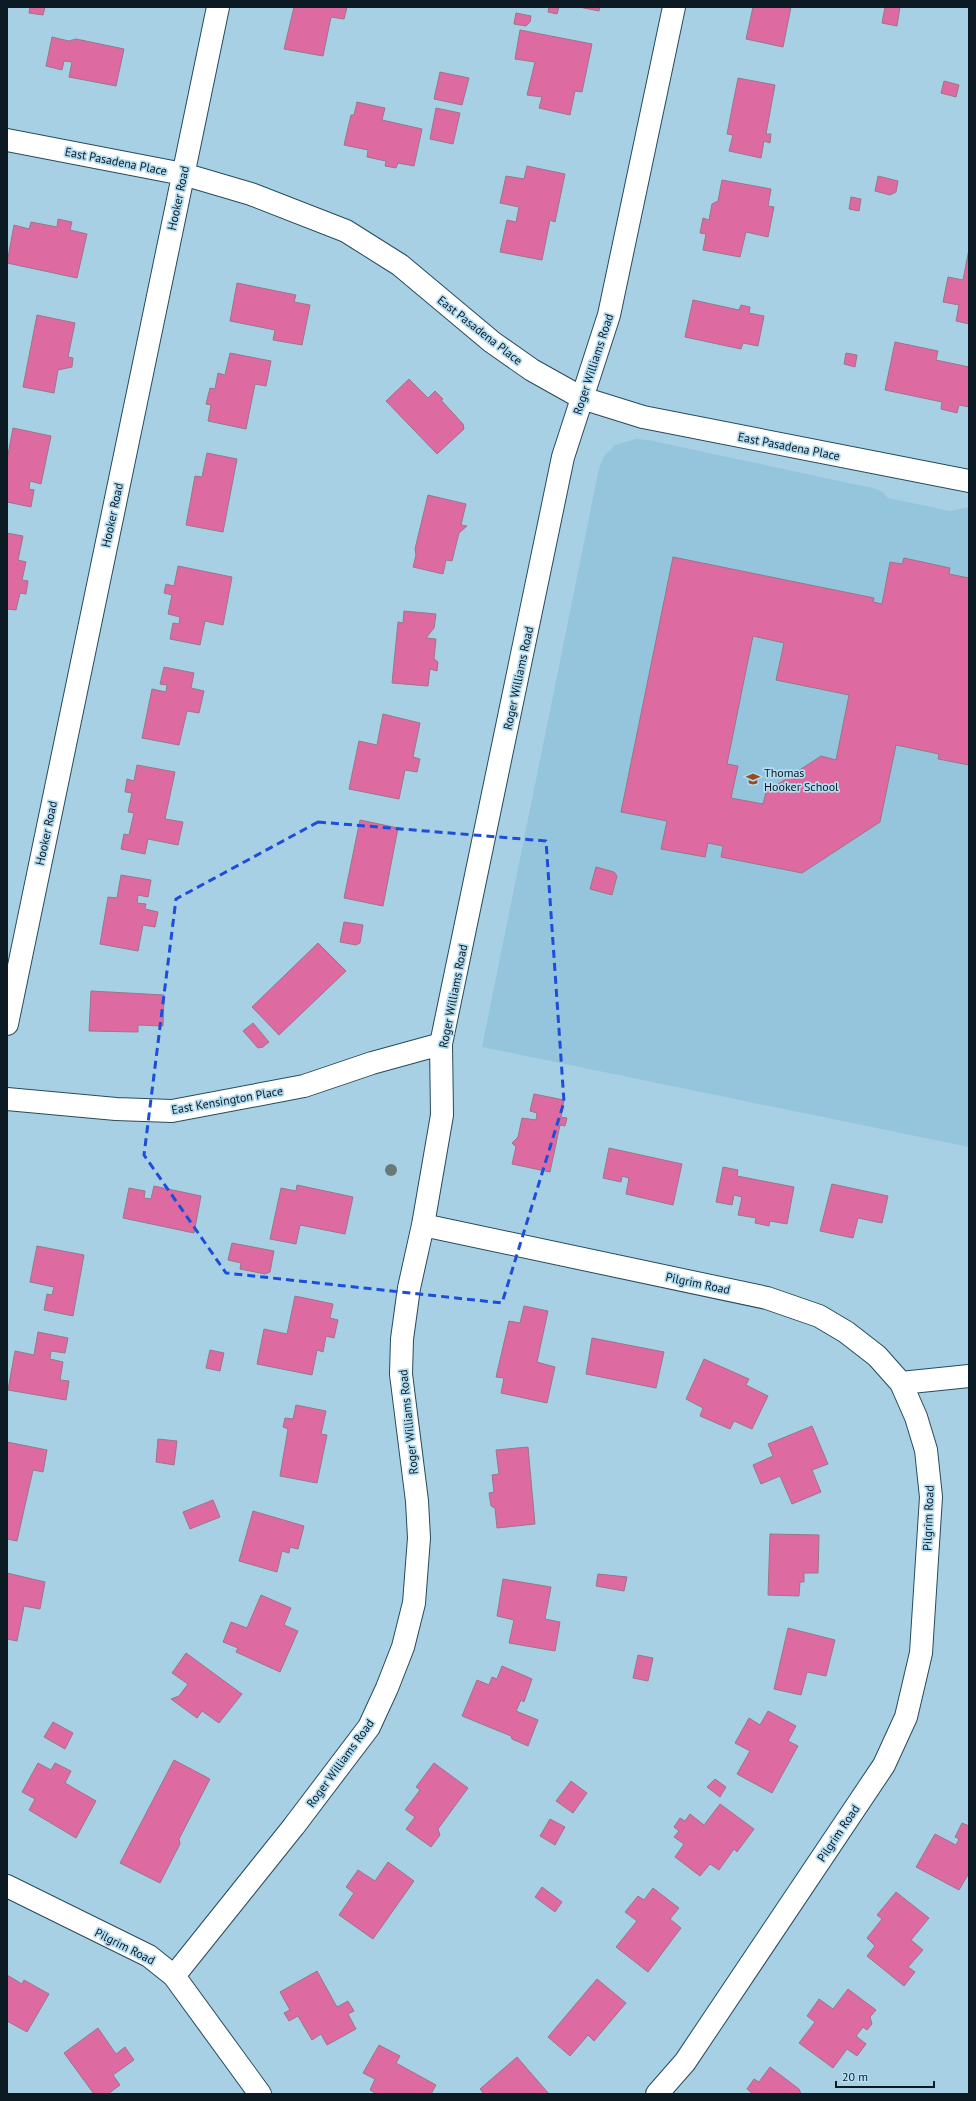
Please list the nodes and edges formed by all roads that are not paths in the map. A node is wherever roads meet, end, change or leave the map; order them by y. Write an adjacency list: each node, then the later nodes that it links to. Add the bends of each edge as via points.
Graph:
1 (218, 7): 4 (street, Hooker Road)
2 (674, 7): 5 (street, Roger Williams Road, via 609,315)
3 (7, 140): 4 (street, East Pasadena Place)
4 (183, 174): 5 (street, East Pasadena Place, via 252,194 346,231 400,265 480,332 532,370); 7 (street, Hooker Road)
5 (582, 398): 6 (street, East Pasadena Place, via 643,417); 8 (street, Roger Williams Road, via 563,457)
6 (969, 481)
7 (7, 1024)
8 (441, 1044): 9 (street, East Kensington Place, via 372,1063 304,1086 172,1111 116,1109); 10 (street, Roger Williams Road, via 442,1115)
9 (7, 1099)
10 (423, 1225): 12 (street, Pilgrim Road, via 767,1298 819,1316 846,1332 877,1356); 14 (street, Roger Williams Road, via 409,1288 402,1339 401,1374 418,1501 419,1538 414,1603 403,1647 369,1727)
11 (969, 1376): 12 (street)
12 (901, 1384): 16 (street, Pilgrim Road, via 916,1417 926,1450 931,1498 921,1653 906,1717 884,1765 685,2062)
13 (7, 1886): 14 (street, Pilgrim Road, via 149,1956)
14 (174, 1976): 15 (street, Pilgrim Road)
15 (260, 2094)
16 (657, 2094)

